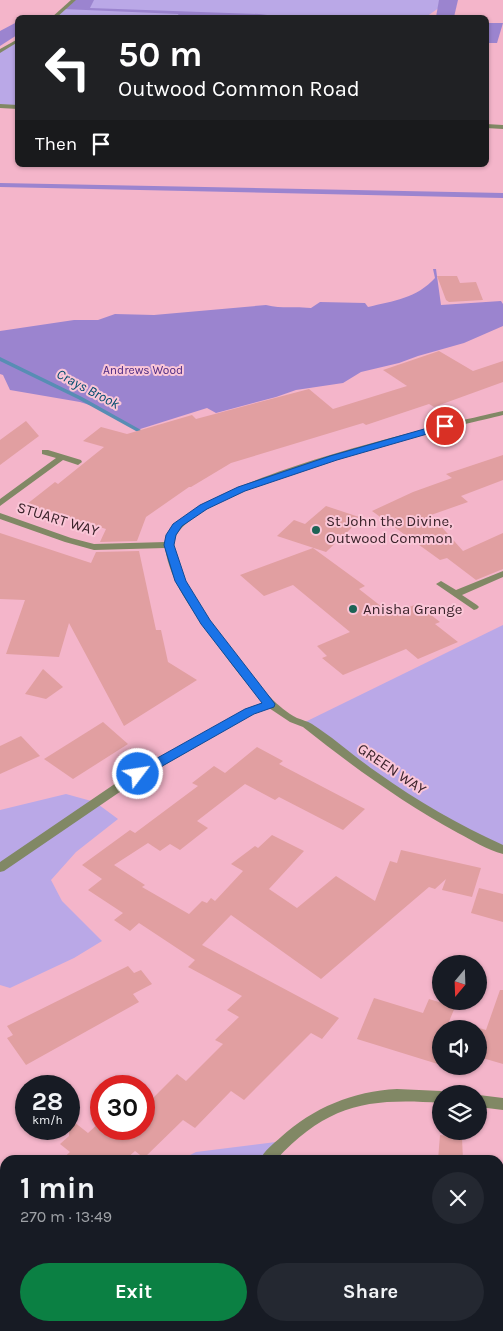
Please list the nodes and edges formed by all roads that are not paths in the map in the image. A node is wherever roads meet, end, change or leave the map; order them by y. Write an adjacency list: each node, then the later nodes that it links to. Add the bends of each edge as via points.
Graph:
1 (74, 0): 2 (street)
2 (56, 15)
3 (15, 42): 4 (street)
4 (0, 51)
5 (0, 106): 6 (street)
6 (15, 106)
7 (489, 126): 8 (street)
8 (503, 127)
9 (503, 413): 15 (street, via 416,433 242,489 178,524)
10 (45, 452): 11 (street)
11 (62, 457): 12 (street); 13 (street)
12 (78, 462)
13 (0, 502)
14 (0, 516): 15 (street, STUART WAY, via 94,547)
15 (169, 545): 20 (street, via 180,581 205,621)
16 (503, 574): 18 (street)
17 (441, 584): 18 (street)
18 (456, 594): 19 (street)
19 (474, 607)
20 (269, 704): 21 (street, GREEN WAY, via 307,726 405,798); 22 (street, via 234,720 126,782)
21 (503, 850)
22 (0, 868)
23 (432, 1097): 26 (street, via 390,1095 353,1100 318,1115 284,1141)
24 (487, 1101): 25 (street)
25 (503, 1104)
26 (272, 1155)

